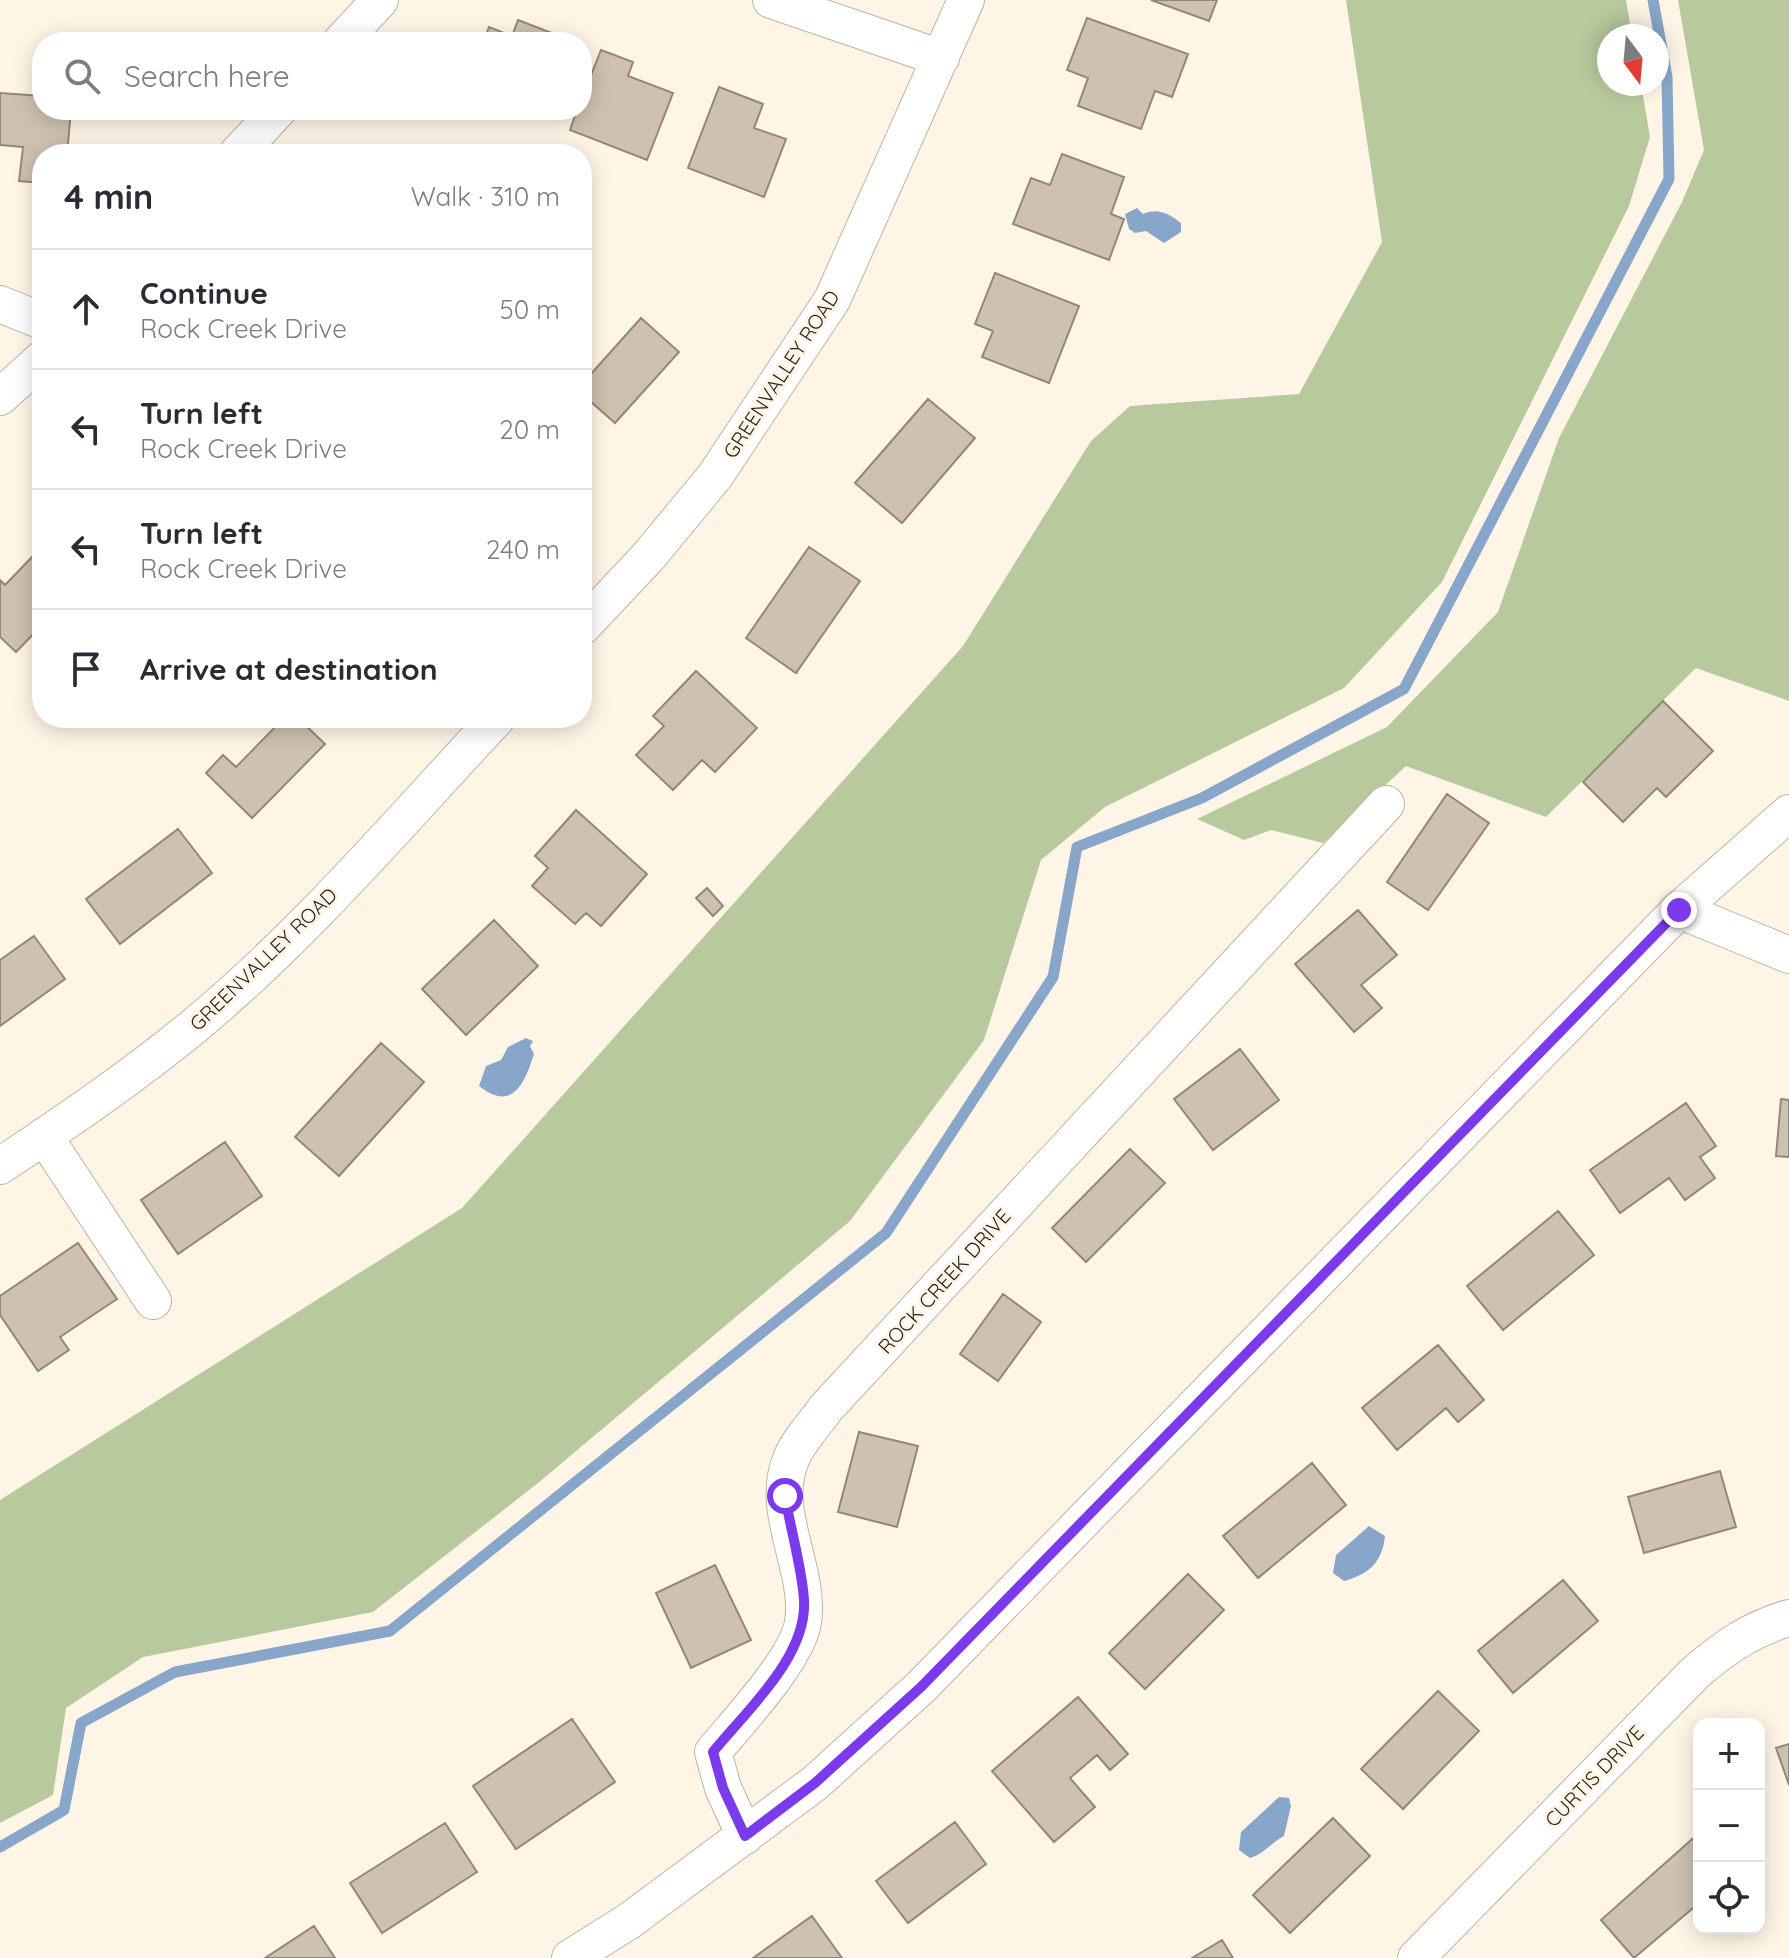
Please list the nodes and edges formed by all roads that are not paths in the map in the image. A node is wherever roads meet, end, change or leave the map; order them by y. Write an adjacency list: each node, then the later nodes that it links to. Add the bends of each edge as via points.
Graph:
1 (380, 0): 4 (street)
2 (771, 0): 5 (street)
3 (966, 0): 5 (street, GREENVALLEY ROAD)
4 (350, 32)
5 (941, 58): 12 (street, GREENVALLEY ROAD, via 832,300 715,476)
6 (269, 120): 7 (street)
7 (246, 144)
8 (0, 304): 9 (street)
9 (32, 317)
10 (32, 368): 11 (street)
11 (0, 397)
12 (592, 616)
13 (488, 728): 18 (street, GREENVALLEY ROAD, via 288,940 195,1025)
14 (1386, 804): 22 (street, ROCK CREEK DRIVE, via 826,1408 791,1459 785,1496 805,1599 803,1626 783,1664 713,1752)
15 (1789, 813): 16 (street)
16 (1679, 910): 17 (street); 22 (street, via 921,1687 815,1783)
17 (1789, 955)
18 (44, 1136): 19 (street, GREENVALLEY ROAD); 20 (street)
19 (0, 1166)
20 (153, 1301)
21 (1789, 1618): 23 (street, CURTIS DRIVE, via 1730,1643 1695,1673)
22 (745, 1836): 24 (street)
23 (1426, 1955)
24 (570, 1958)

